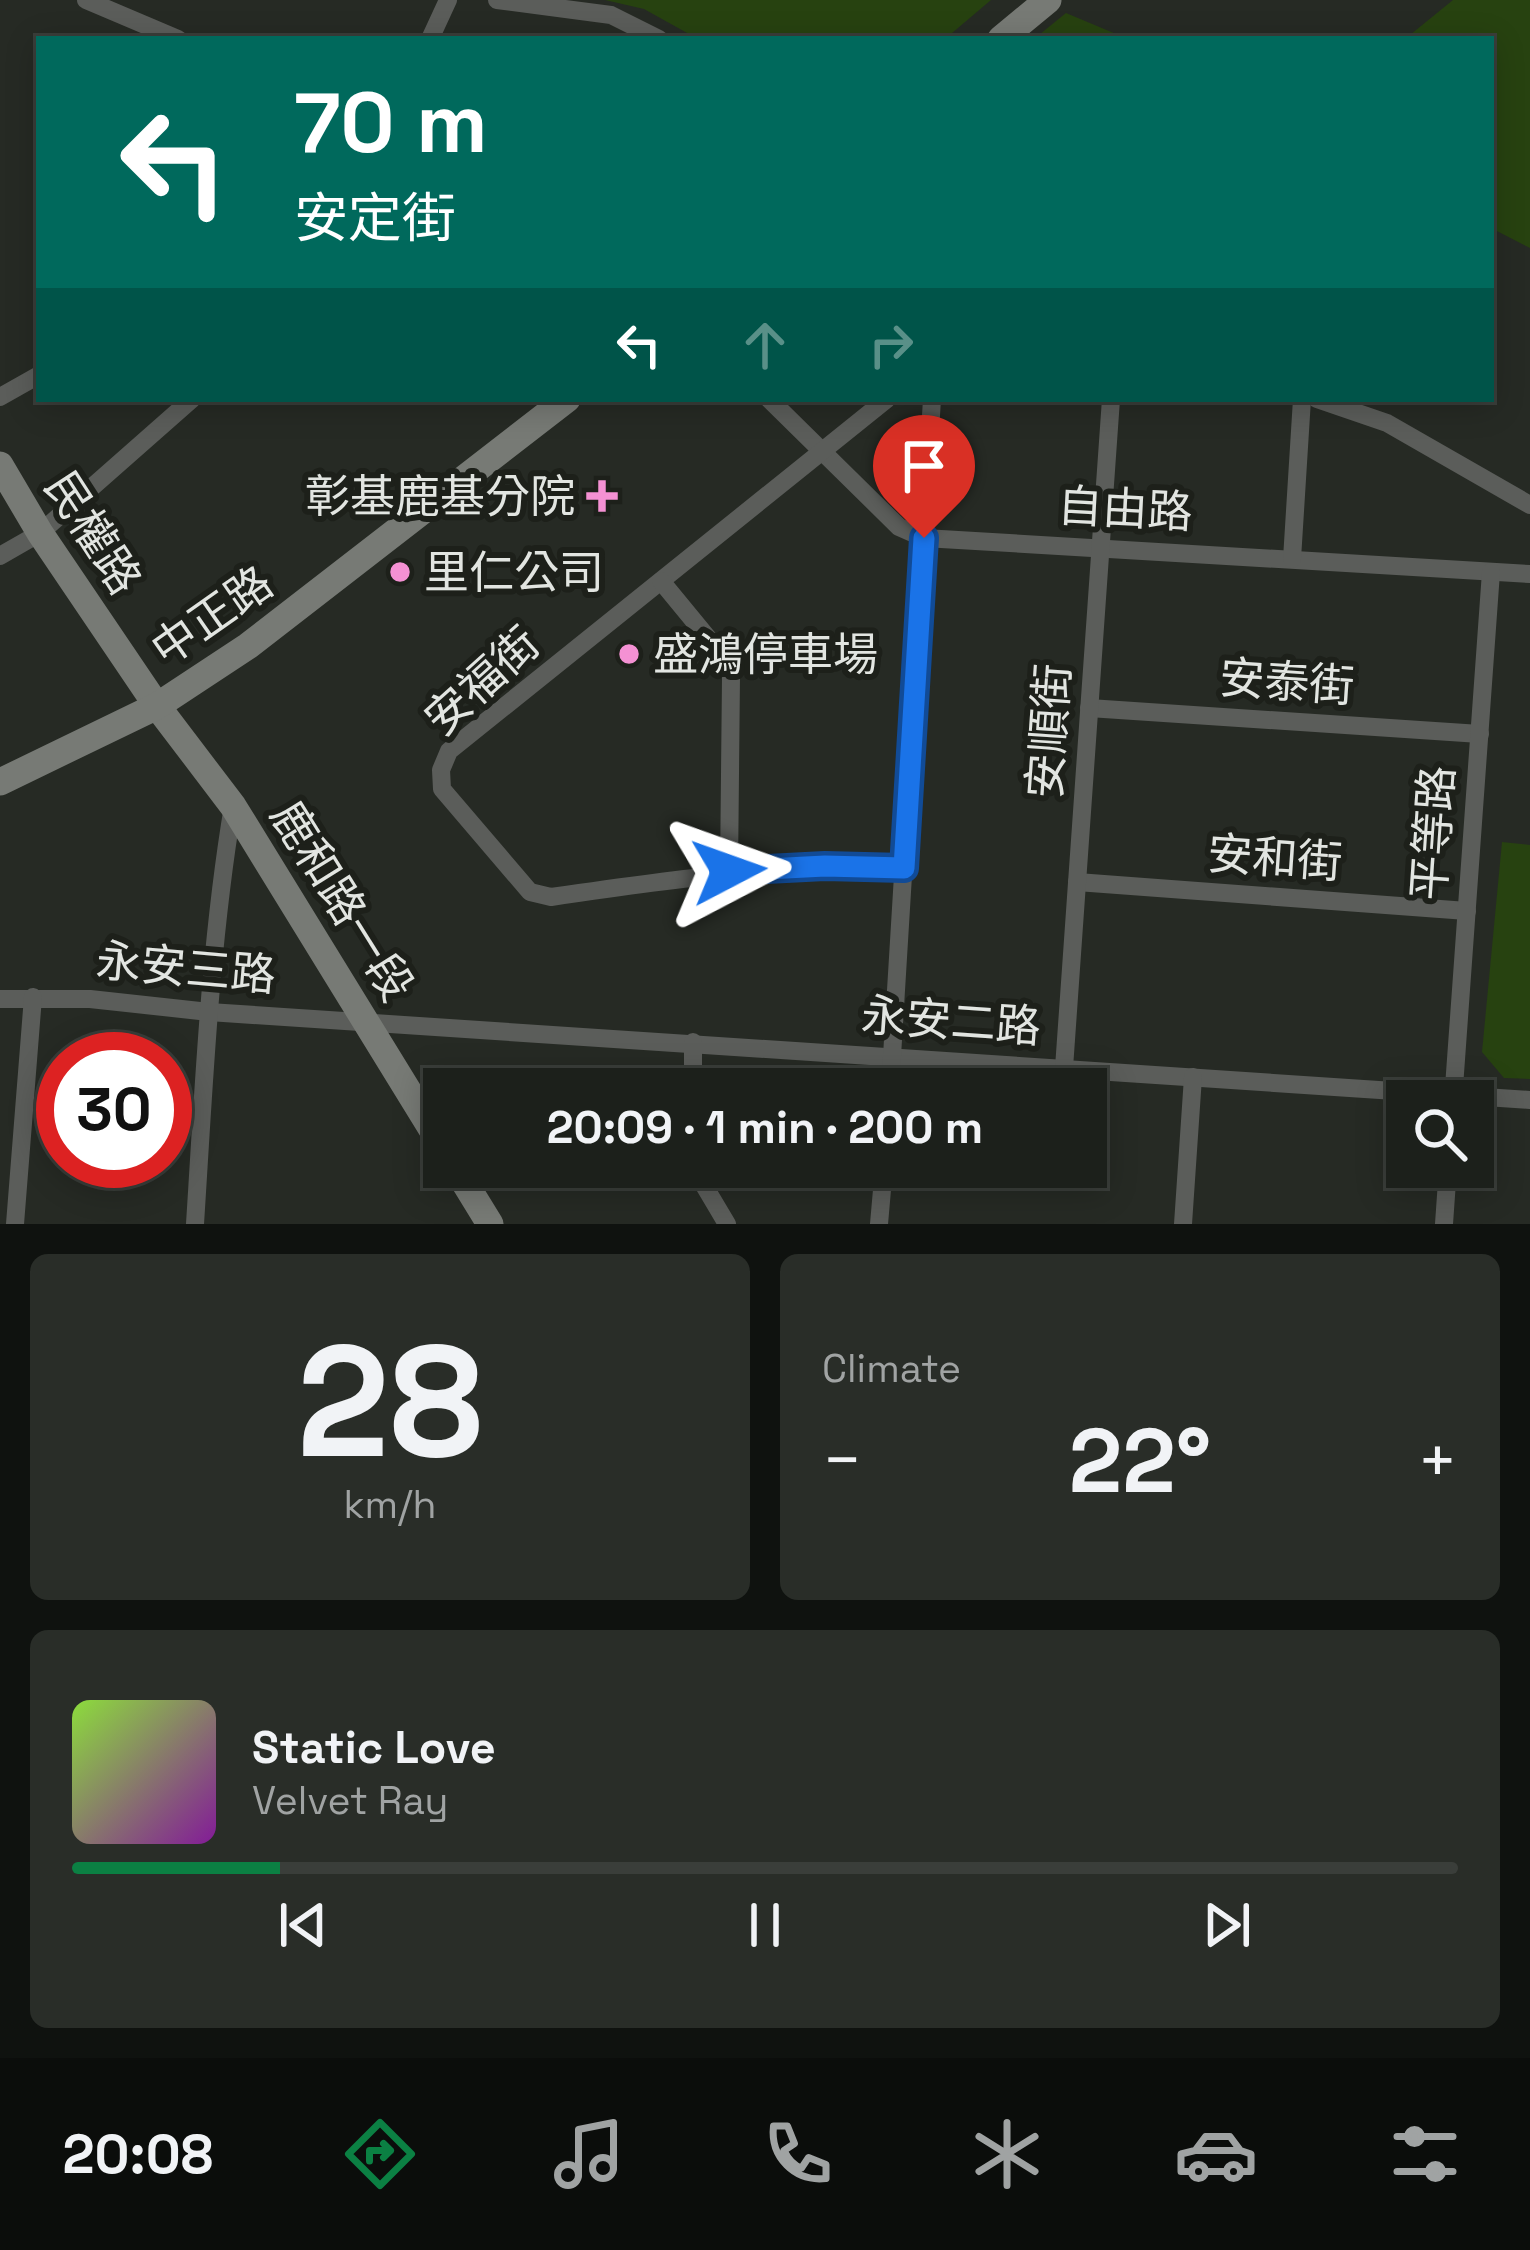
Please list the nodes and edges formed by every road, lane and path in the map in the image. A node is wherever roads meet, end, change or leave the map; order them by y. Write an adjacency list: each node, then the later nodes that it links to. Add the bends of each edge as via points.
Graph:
1 (86, 0): 5 (street)
2 (448, 0): 6 (street)
3 (497, 0): 7 (street, via 611,15)
4 (1048, 0): 8 (main road)
5 (170, 36)
6 (431, 36)
7 (652, 36)
8 (1005, 36)
9 (36, 377): 10 (street)
10 (0, 397)
11 (189, 402): 22 (street)
12 (563, 402): 30 (main road, 中正路, via 248,646)
13 (772, 402): 19 (street)
14 (883, 402): 19 (street, 安福街)
15 (932, 402): 23 (street)
16 (1111, 402): 24 (street, 安順街)
17 (1302, 402): 26 (street)
18 (1326, 402): 21 (street, via 1387,423)
19 (820, 452): 23 (street, via 899,526); 29 (street, 安福街)
20 (0, 465): 22 (main road, 民權路)
21 (1530, 505)
22 (40, 533): 25 (street); 30 (main road, 民權路)
23 (924, 538): 24 (street, 自由路); 35 (street)
24 (1101, 546): 26 (street, 自由路); 31 (street, 安順街)
25 (0, 556)
26 (1292, 559): 27 (street, 自由路)
27 (1491, 572): 28 (street, 自由路); 32 (street, 平等路)
28 (1530, 574)
29 (661, 581): 36 (street, via 731,677); 36 (street, 安福街, via 449,751 442,789 530,892 551,897)
30 (157, 706): 33 (main road, 中正路); 34 (main road, 鹿和路一段)
31 (1089, 708): 32 (street, 安泰街); 37 (street, 安順街)
32 (1480, 734): 38 (street, 平等路)
33 (0, 782)
34 (233, 806): 41 (street); 42 (main road, 鹿和路一段)
35 (904, 868): 36 (street, 安福街); 44 (street)
36 (729, 871)
37 (1077, 882): 38 (street, 安和街); 47 (street, 安順街)
38 (1467, 911): 50 (street, 平等路)
39 (32, 997): 40 (street, 永安三路); 41 (street, 永安三路); 59 (street)
40 (0, 998)
41 (209, 1012): 42 (street, 永安三路); 60 (street)
42 (366, 1020): 43 (street, 永安二路); 54 (main road, 鹿和路一段)
43 (694, 1042): 44 (street, 永安二路); 45 (street)
44 (892, 1056): 46 (street); 47 (street, 永安二路)
45 (693, 1068)
46 (891, 1068)
47 (1064, 1068)
48 (1107, 1071): 49 (street, 永安二路)
49 (1193, 1077): 51 (street, 永安二路); 64 (street)
50 (1454, 1080)
51 (1386, 1093)
52 (1494, 1099): 53 (street, 永安二路)
53 (1530, 1100)
54 (423, 1114)
55 (468, 1188): 61 (main road)
56 (706, 1188): 62 (street)
57 (882, 1188): 63 (street)
58 (1447, 1188): 65 (street)
59 (15, 1224)
60 (195, 1224)
61 (490, 1224)
62 (727, 1224)
63 (879, 1224)
64 (1183, 1224)
65 (1444, 1224)

